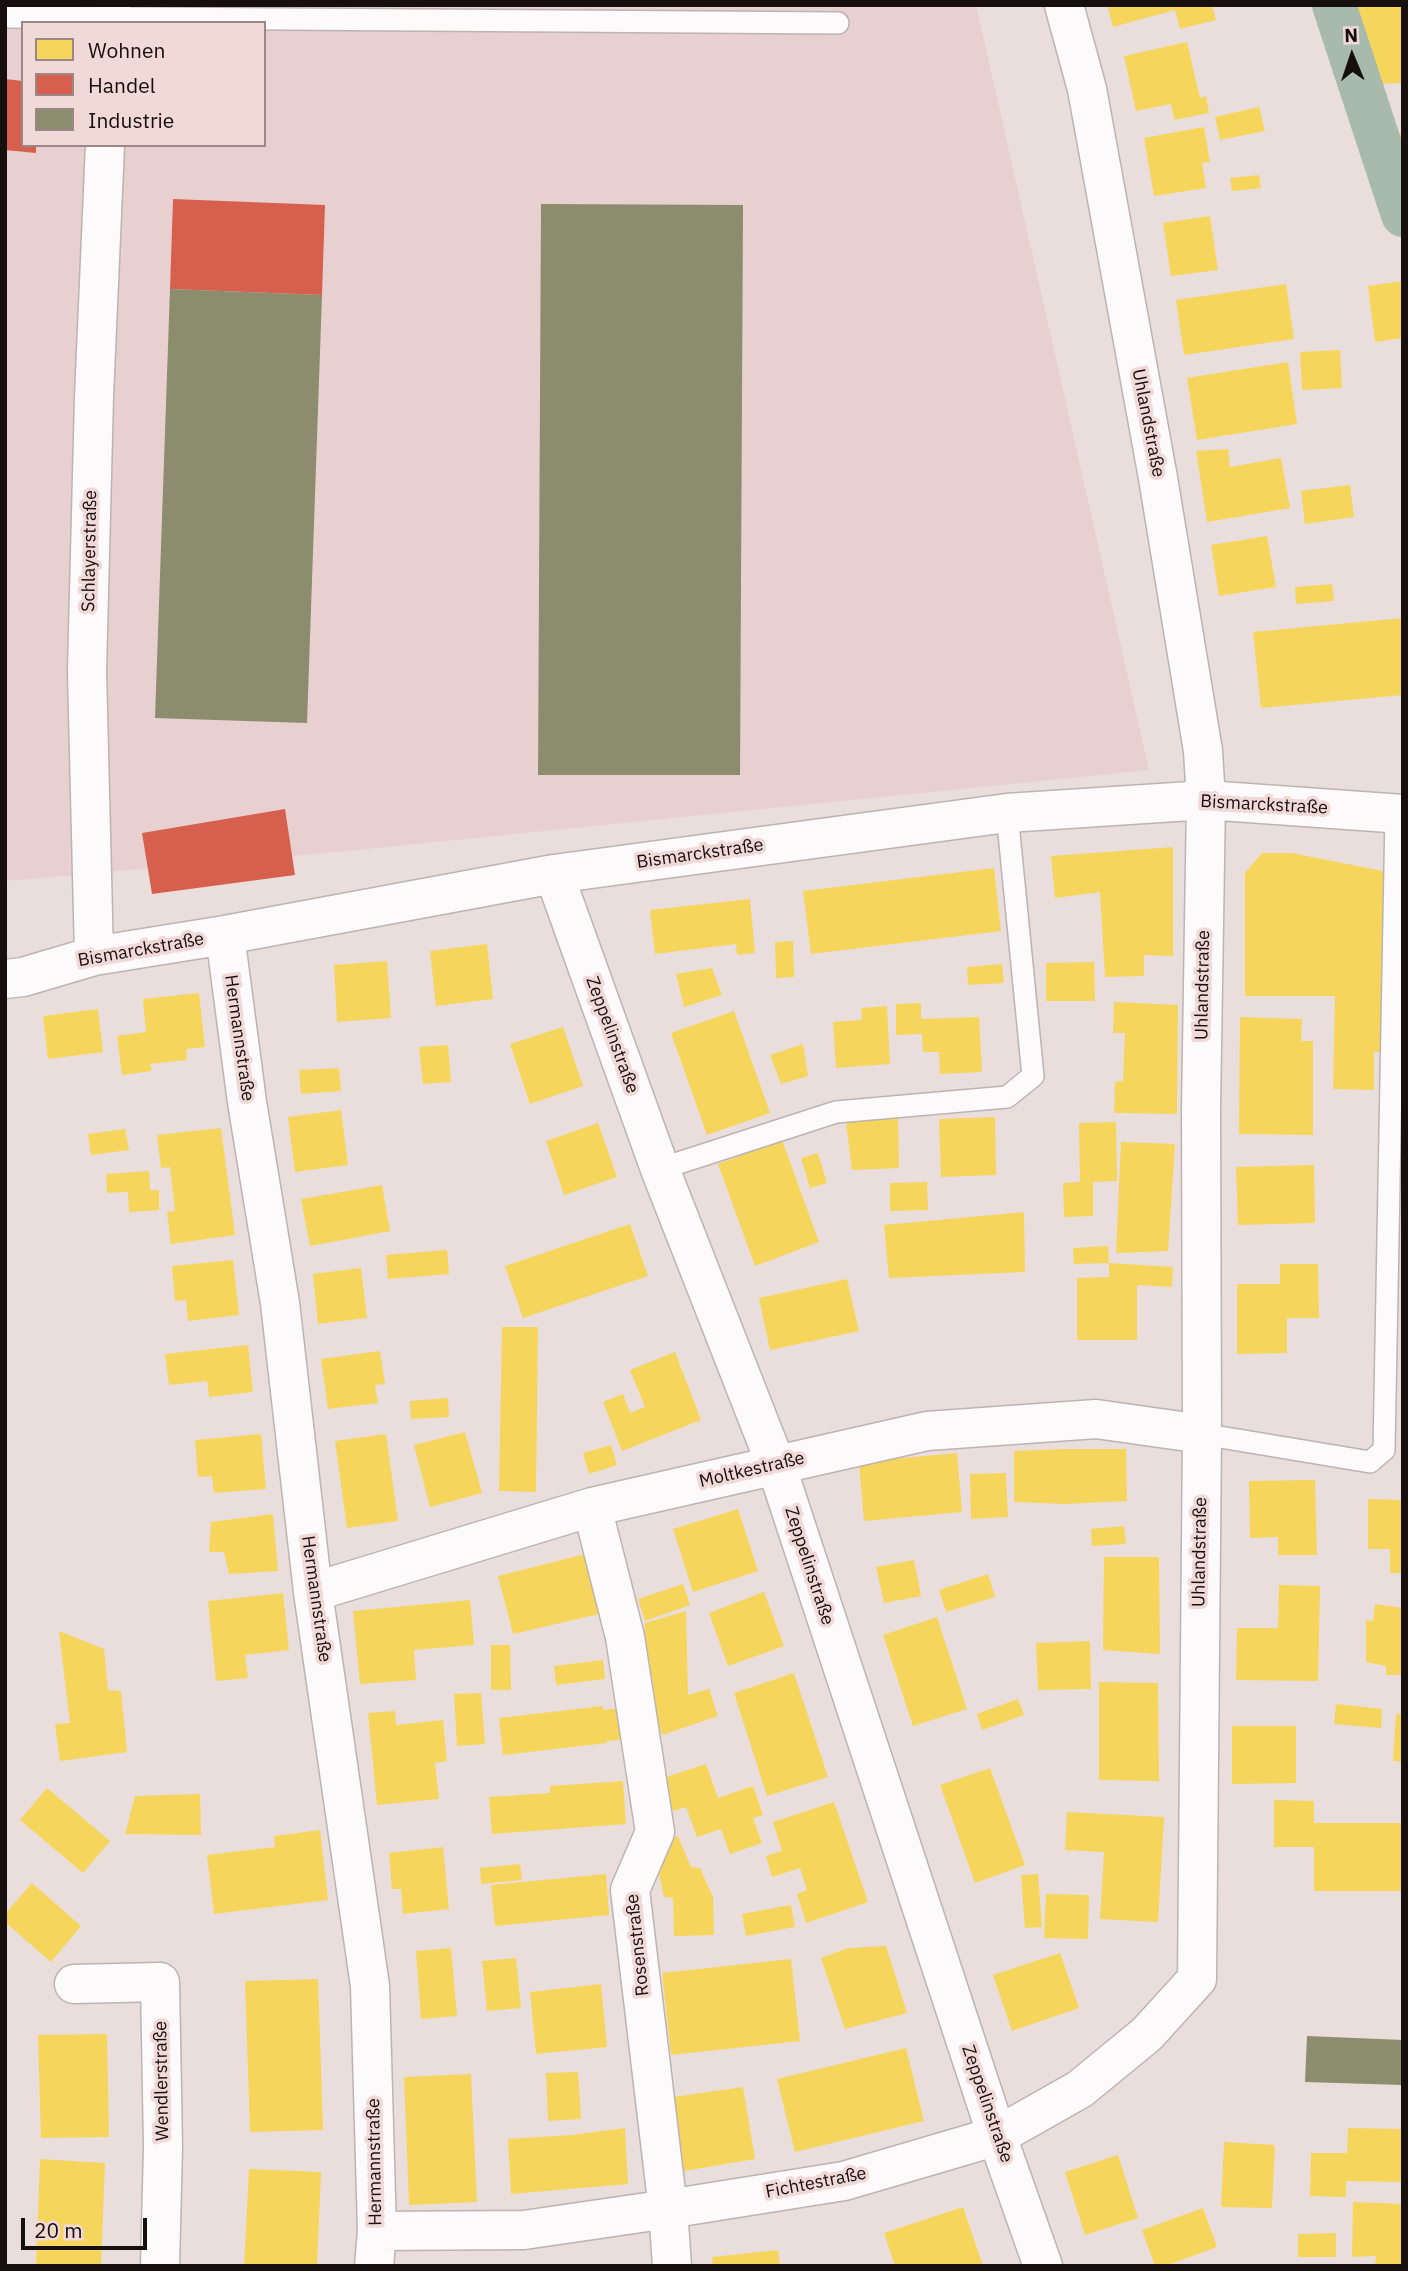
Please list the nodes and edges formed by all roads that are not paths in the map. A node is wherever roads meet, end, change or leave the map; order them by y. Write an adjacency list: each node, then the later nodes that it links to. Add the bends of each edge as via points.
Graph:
1 (1063, 5): 6 (street, Uhlandstraße, via 1087,89 1158,478 1203,751)
2 (111, 15): 3 (lane); 4 (lane)
3 (5, 17)
4 (838, 23)
5 (105, 147): 11 (street, Schlayerstraße, via 87,671)
6 (1206, 800): 7 (street, Bismarckstraße); 8 (street, Bismarckstraße); 14 (street, Uhlandstraße)
7 (1007, 813): 9 (street, Bismarckstraße); 13 (lane, via 1033,1076 1007,1097 836,1112)
8 (1399, 813): 14 (lane, via 1384,1450 1370,1462)
9 (554, 874): 10 (street, Bismarckstraße); 13 (street, Zeppelinstraße)
10 (225, 935): 11 (street, Bismarckstraße); 17 (street, Hermannstraße, via 281,1303)
11 (94, 956): 12 (street, Bismarckstraße)
12 (14, 978)
13 (660, 1169): 15 (street, Zeppelinstraße)
14 (1202, 1434): 15 (street, Moltkestraße, via 1096,1419 927,1431); 18 (street, Uhlandstraße)
15 (775, 1465): 16 (street, Moltkestraße); 20 (street, Zeppelinstraße)
16 (592, 1507): 17 (street, Moltkestraße); 21 (street, Rosenstraße, via 625,1637 655,1832 630,1890)
17 (313, 1592): 22 (street, Hermannstraße, via 370,1986)
18 (1197, 1979): 20 (street, Fichtestraße, via 1147,2034 1080,2089)
19 (74, 1984): 23 (street, Wendlerstraße, via 160,1982)
20 (998, 2136): 21 (street, Fichtestraße, via 844,2182); 25 (street, Zeppelinstraße)
21 (668, 2208): 22 (street, Fichtestraße); 24 (street, Rosenstraße)
22 (375, 2248)
23 (160, 2266)
24 (672, 2266)
25 (1043, 2266)

